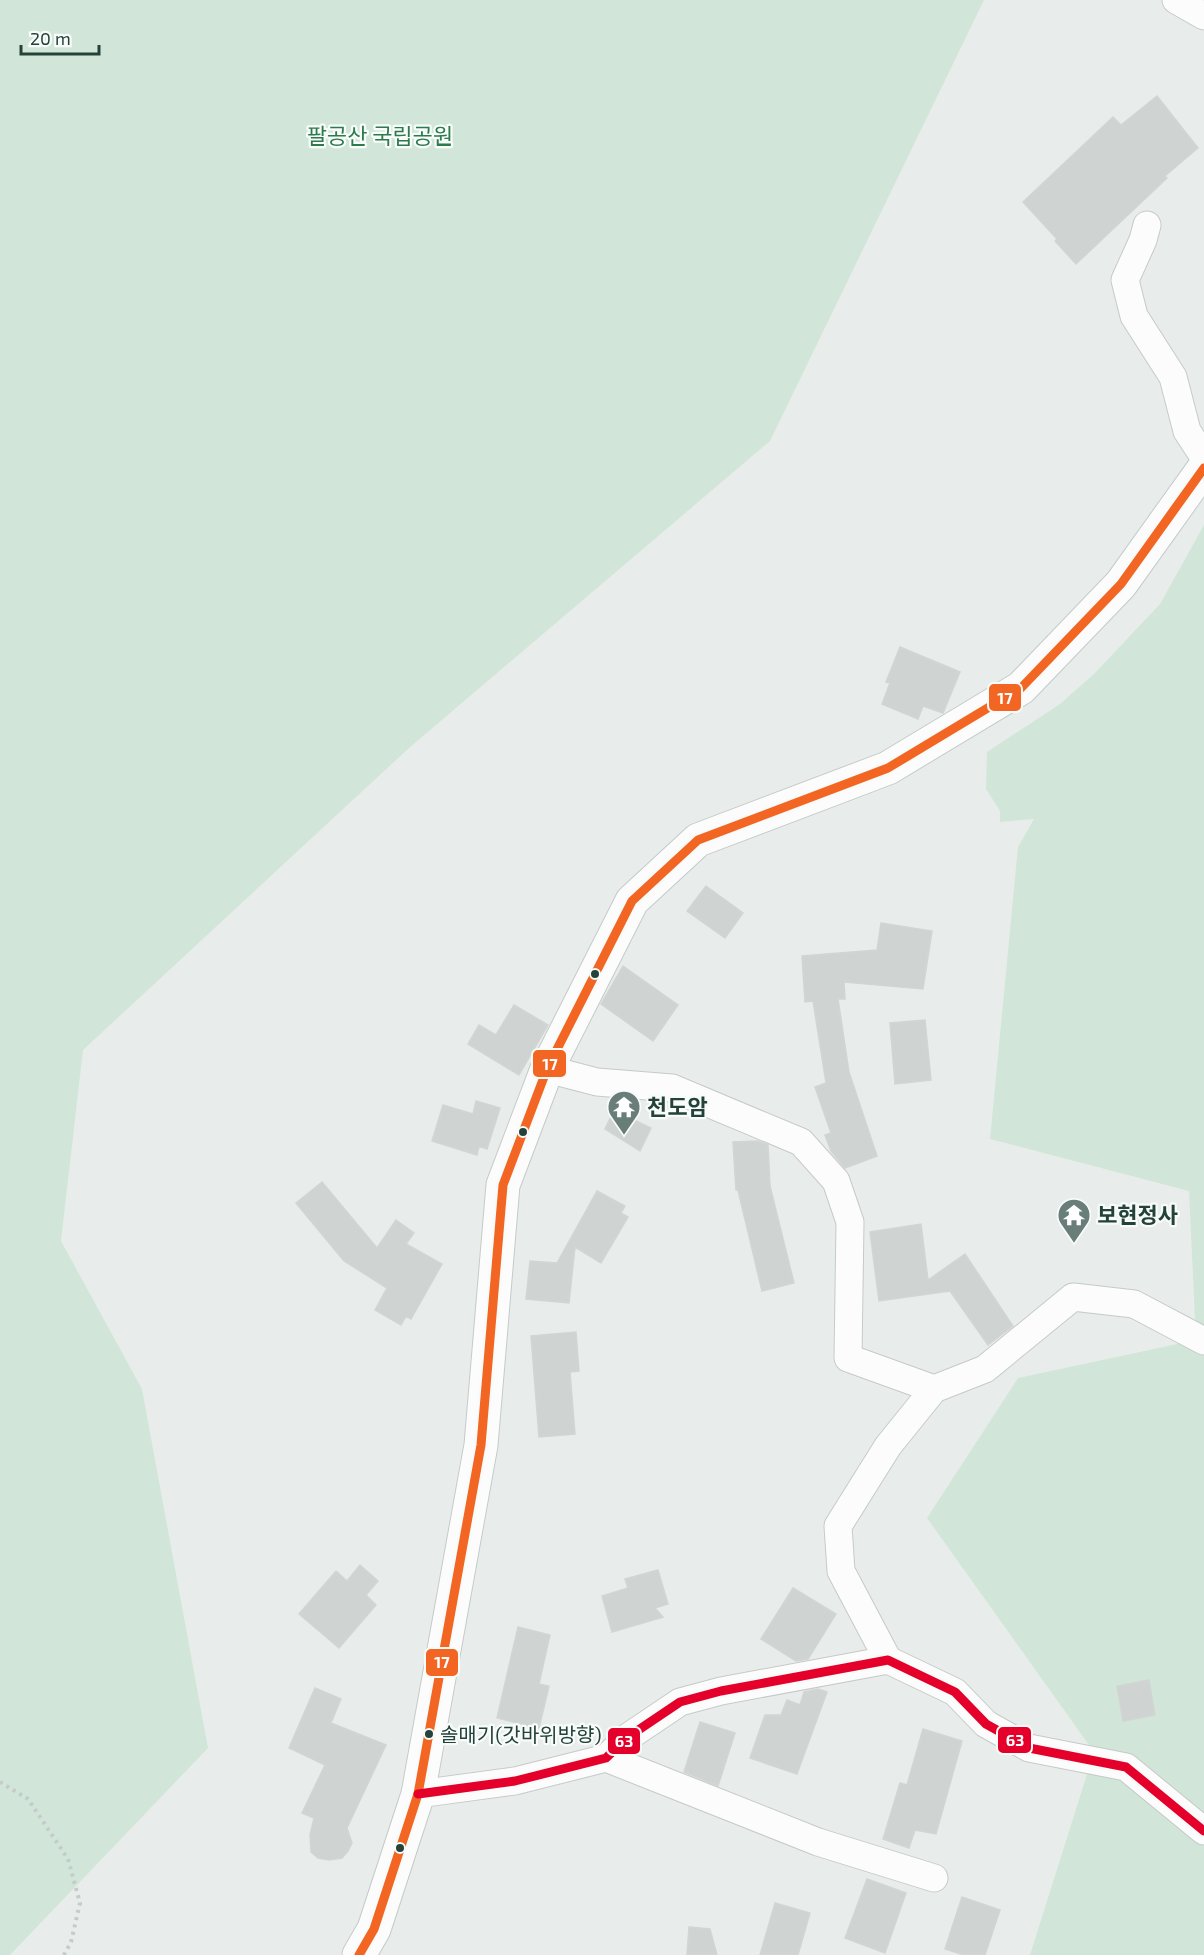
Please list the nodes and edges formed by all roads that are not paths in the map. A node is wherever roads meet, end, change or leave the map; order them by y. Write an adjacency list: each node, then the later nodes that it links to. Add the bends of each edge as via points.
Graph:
1 (1176, 0): 2 (street)
2 (1204, 16)
3 (1147, 225): 4 (street, via 1125,280 1134,316 1173,377 1187,431)
4 (1204, 458)
5 (1204, 468): 6 (street, via 1121,584 1022,688 888,768 698,840 632,901)
6 (547, 1069): 8 (street, via 597,1082 672,1088 801,1142 836,1181 850,1222 848,1358); 11 (street, via 503,1185 482,1445)
7 (1204, 1341): 8 (street, via 1134,1304 1073,1297 985,1369)
8 (934, 1389): 9 (street, via 888,1446 838,1526 841,1571)
9 (888, 1660): 10 (street, via 680,1702 628,1737); 12 (street, via 955,1692 986,1724 1029,1748 1126,1767)
10 (606, 1758): 11 (street, via 515,1781); 13 (street, via 818,1842)
11 (418, 1794): 14 (street, via 374,1929)
12 (1204, 1831)
13 (934, 1878)
14 (359, 1955)

